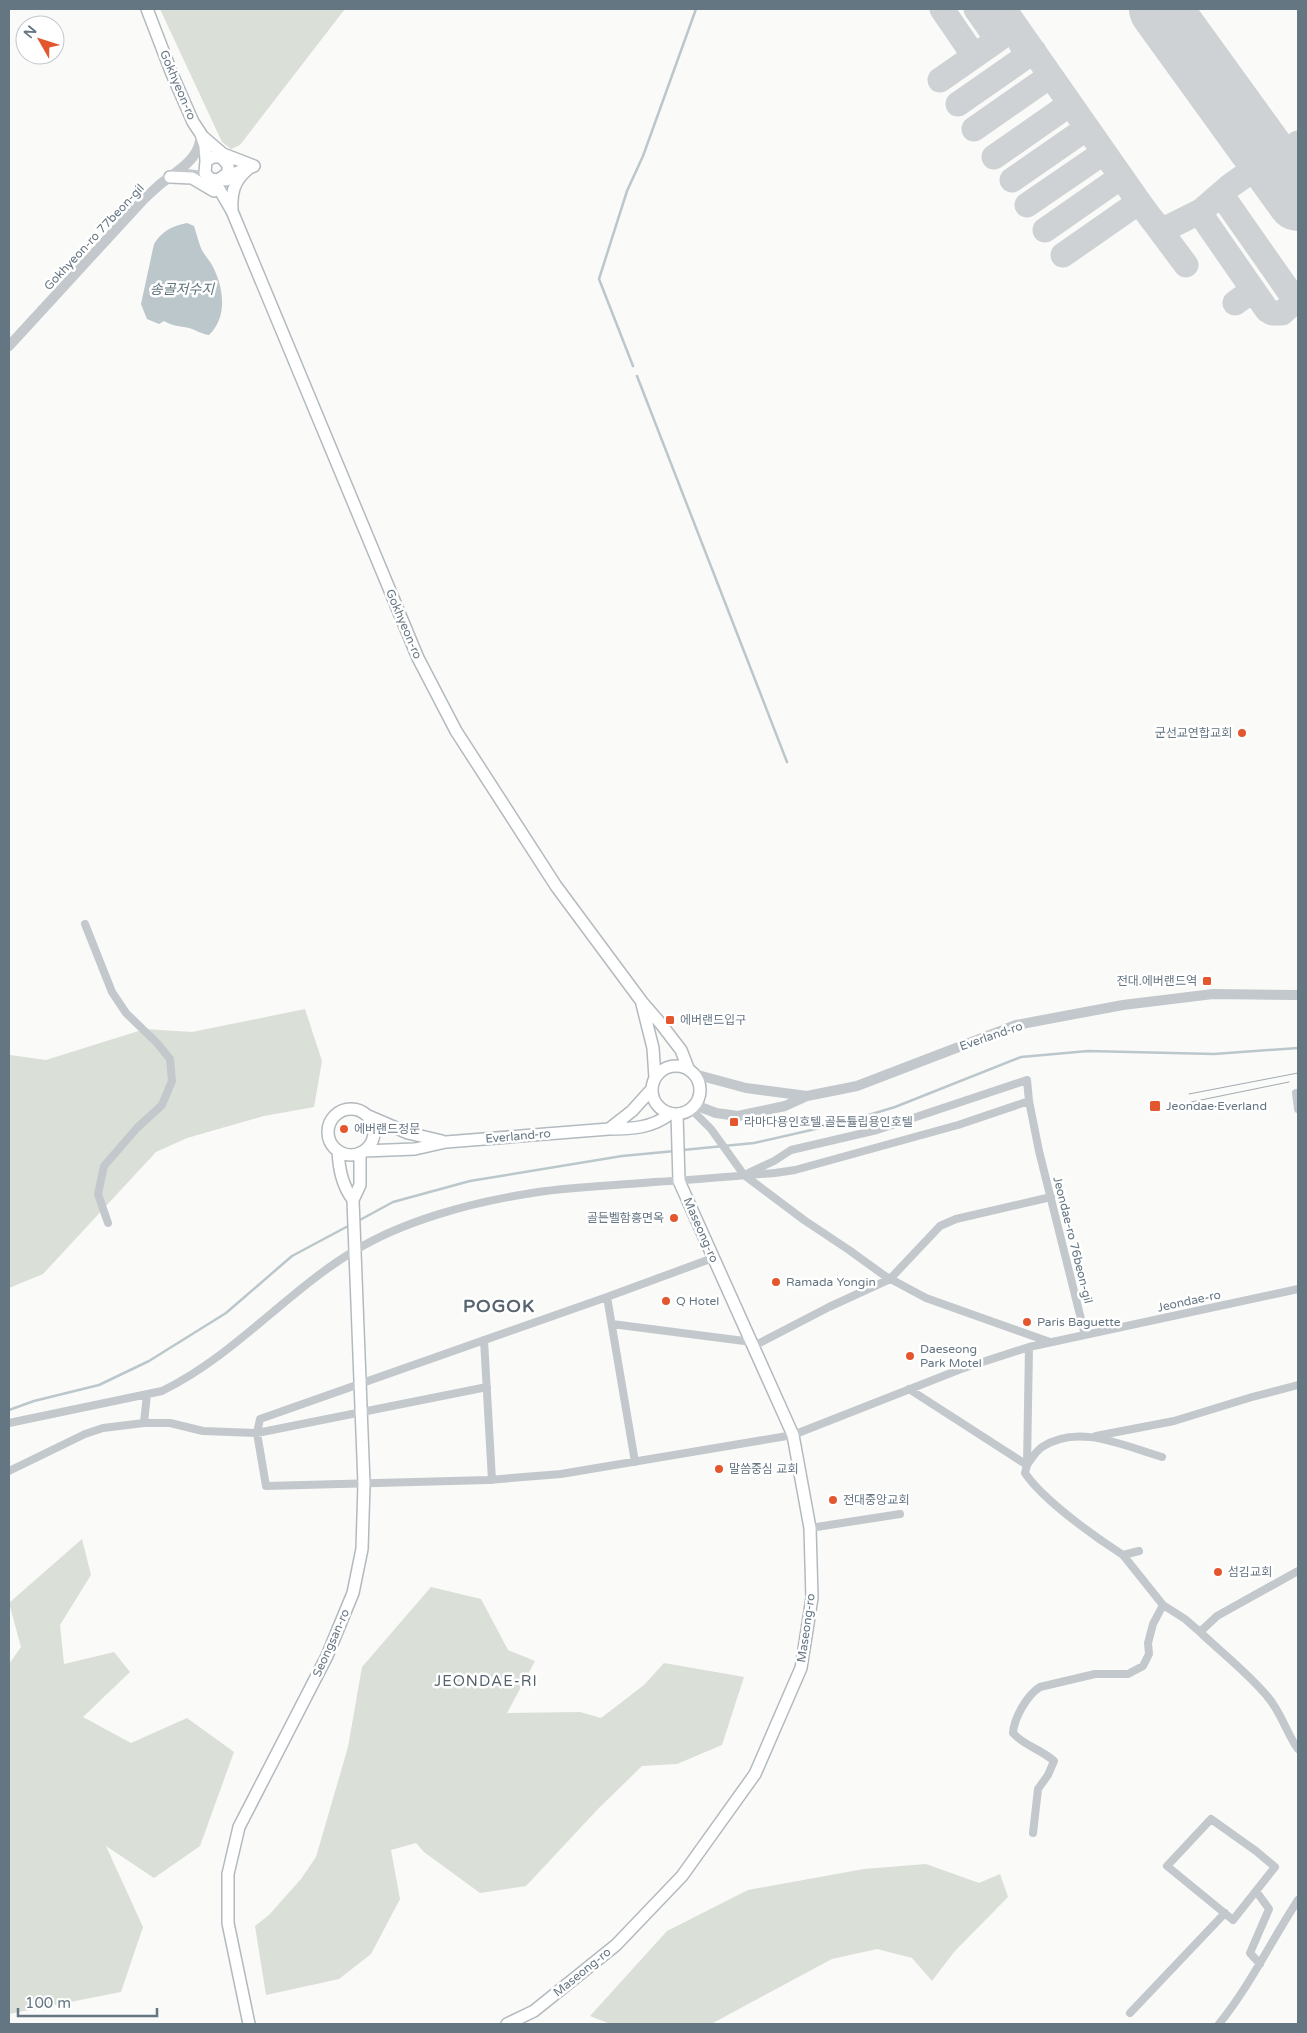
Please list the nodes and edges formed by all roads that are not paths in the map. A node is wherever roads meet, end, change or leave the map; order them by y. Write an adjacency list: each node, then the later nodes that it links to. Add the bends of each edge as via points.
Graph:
1 (147, 9): 2 (main road, Gokhyeon-ro, via 172,74)
2 (201, 134): 3 (main road); 4 (main road, Gokhyeon-ro); 5 (main road, via 223,154); 6 (street, via 195,155)
3 (224, 159): 4 (main road, via 217,156); 5 (main road); 7 (main road, via 229,169)
4 (206, 161): 6 (street); 8 (main road, Gokhyeon-ro, via 204,169)
5 (254, 166): 7 (main road); 9 (main road, via 234,186)
6 (170, 177): 8 (street, via 185,172); 9 (main road, via 185,176 204,184); 10 (street, Gokhyeon-ro 77beon-gil, via 144,200)
7 (226, 177): 8 (main road); 9 (main road)
8 (210, 179): 9 (main road)
9 (232, 211): 13 (main road, Gokhyeon-ro, via 422,666 456,731 556,886)
10 (9, 346)
11 (85, 924): 32 (street, via 112,992 126,1012 170,1059 172,1081 162,1105 104,1166 98,1194)
12 (1298, 995): 18 (street, Everland-ro, via 1212,994 1040,1020 1016,1025 857,1086)
13 (642, 1002): 14 (main road, Gokhyeon-ro, via 681,1050); 15 (main road, via 653,1048)
14 (691, 1071): 15 (main road, via 680,1066 666,1068); 18 (street, via 746,1088); 20 (main road, via 699,1081 700,1090)
15 (655, 1078): 16 (main road)
16 (651, 1090): 22 (main road, via 655,1102 664,1112); 24 (main road)
17 (1296, 1093): 21 (street)
18 (807, 1096): 20 (street, Everland-ro, via 785,1106 738,1116)
19 (1029, 1101): 28 (street, via 958,1125 795,1170); 28 (street, Jeondae-ro 76beon-gil, via 1028,1080 877,1130 791,1150); 30 (street, Jeondae-ro 76beon-gil)
20 (693, 1107): 22 (main road, Everland-ro); 28 (street)
21 (1298, 1110)
22 (674, 1114): 24 (main road, Everland-ro, via 650,1125); 29 (main road)
23 (366, 1115): 25 (main road, via 408,1133); 26 (main road, via 352,1109 344,1110 330,1122 328,1138); 27 (main road, via 371,1121 373,1137)
24 (609, 1129): 25 (main road, Everland-ro)
25 (446, 1142): 27 (main road, Everland-ro, via 415,1149)
26 (338, 1151): 27 (main road, via 349,1155); 31 (main road, via 345,1189)
27 (362, 1152): 31 (main road, via 360,1185)
28 (744, 1175): 29 (street); 35 (street)
29 (679, 1176): 33 (street, via 526,1194 415,1221); 34 (main road, Maseong-ro)
30 (1050, 1197): 35 (street, via 956,1219 940,1226); 39 (street, Jeondae-ro 76beon-gil)
31 (353, 1200): 33 (main road, Seongsan-ro)
32 (108, 1223)
33 (354, 1247): 44 (main road, Seongsan-ro); 48 (street, via 193,1375 162,1391)
34 (712, 1258): 37 (street); 42 (main road, Maseong-ro)
35 (890, 1279): 41 (street, via 934,1301); 42 (street)
36 (1298, 1289): 39 (street, Jeondae-ro)
37 (608, 1297): 38 (street); 40 (street)
38 (612, 1324): 42 (street); 56 (street)
39 (1085, 1335): 41 (street, Jeondae-ro)
40 (484, 1340): 44 (street); 46 (street)
41 (1050, 1342): 43 (street, Jeondae-ro)
42 (753, 1344): 53 (main road, Maseong-ro)
43 (1029, 1347): 47 (street, Jeondae-ro); 57 (street)
44 (360, 1384): 49 (main road, Seongsan-ro); 52 (street, via 260,1420)
45 (1298, 1385): 54 (street, via 1174,1421)
46 (487, 1387): 49 (street); 59 (street)
47 (909, 1389): 53 (street, Jeondae-ro); 57 (street)
48 (147, 1394): 50 (street); 51 (street)
49 (360, 1414): 52 (street); 60 (main road, Seongsan-ro)
50 (144, 1423): 52 (street, via 170,1423 203,1431); 58 (street, via 103,1428 85,1434)
51 (9, 1424)
52 (257, 1433): 60 (street, Jeondae-ro, via 266,1486)
53 (793, 1435): 56 (street, Jeondae-ro); 62 (main road, Maseong-ro)
54 (1091, 1436): 55 (street); 57 (street, via 1061,1438 1040,1448)
55 (1162, 1458)
56 (635, 1462): 59 (street, Jeondae-ro, via 561,1474)
57 (1027, 1465): 64 (street, via 1024,1473 1040,1490)
58 (9, 1471)
59 (492, 1480): 60 (street, Jeondae-ro)
60 (364, 1484): 75 (main road, Seongsan-ro, via 362,1549 353,1593 328,1656 238,1827 228,1874 228,1923)
61 (900, 1514): 62 (street)
62 (810, 1528): 76 (main road, Maseong-ro, via 812,1598 801,1668 755,1774 682,1876 616,1944 534,2011)
63 (1139, 1551): 64 (street)
64 (1123, 1555): 66 (street)
65 (1298, 1571): 67 (street, via 1217,1616)
66 (1163, 1605): 67 (street); 69 (street, via 1153,1624 1149,1654 1143,1666 1128,1674 1095,1674 1040,1687 1034,1690 1014,1724 1013,1733 1020,1741 1054,1761 1038,1789)
67 (1200, 1632): 68 (street, via 1266,1695 1280,1712)
68 (1298, 1749)
69 (1033, 1833)
70 (1256, 1891): 72 (street, via 1233,1920); 72 (street, via 1275,1867 1211,1819 1167,1866); 73 (street, via 1269,1910 1250,1953)
71 (1298, 1900): 73 (street)
72 (1225, 1913): 74 (street)
73 (1260, 1964): 77 (street)
74 (1130, 2013)
75 (249, 2024)
76 (507, 2024)
77 (1220, 2024)

